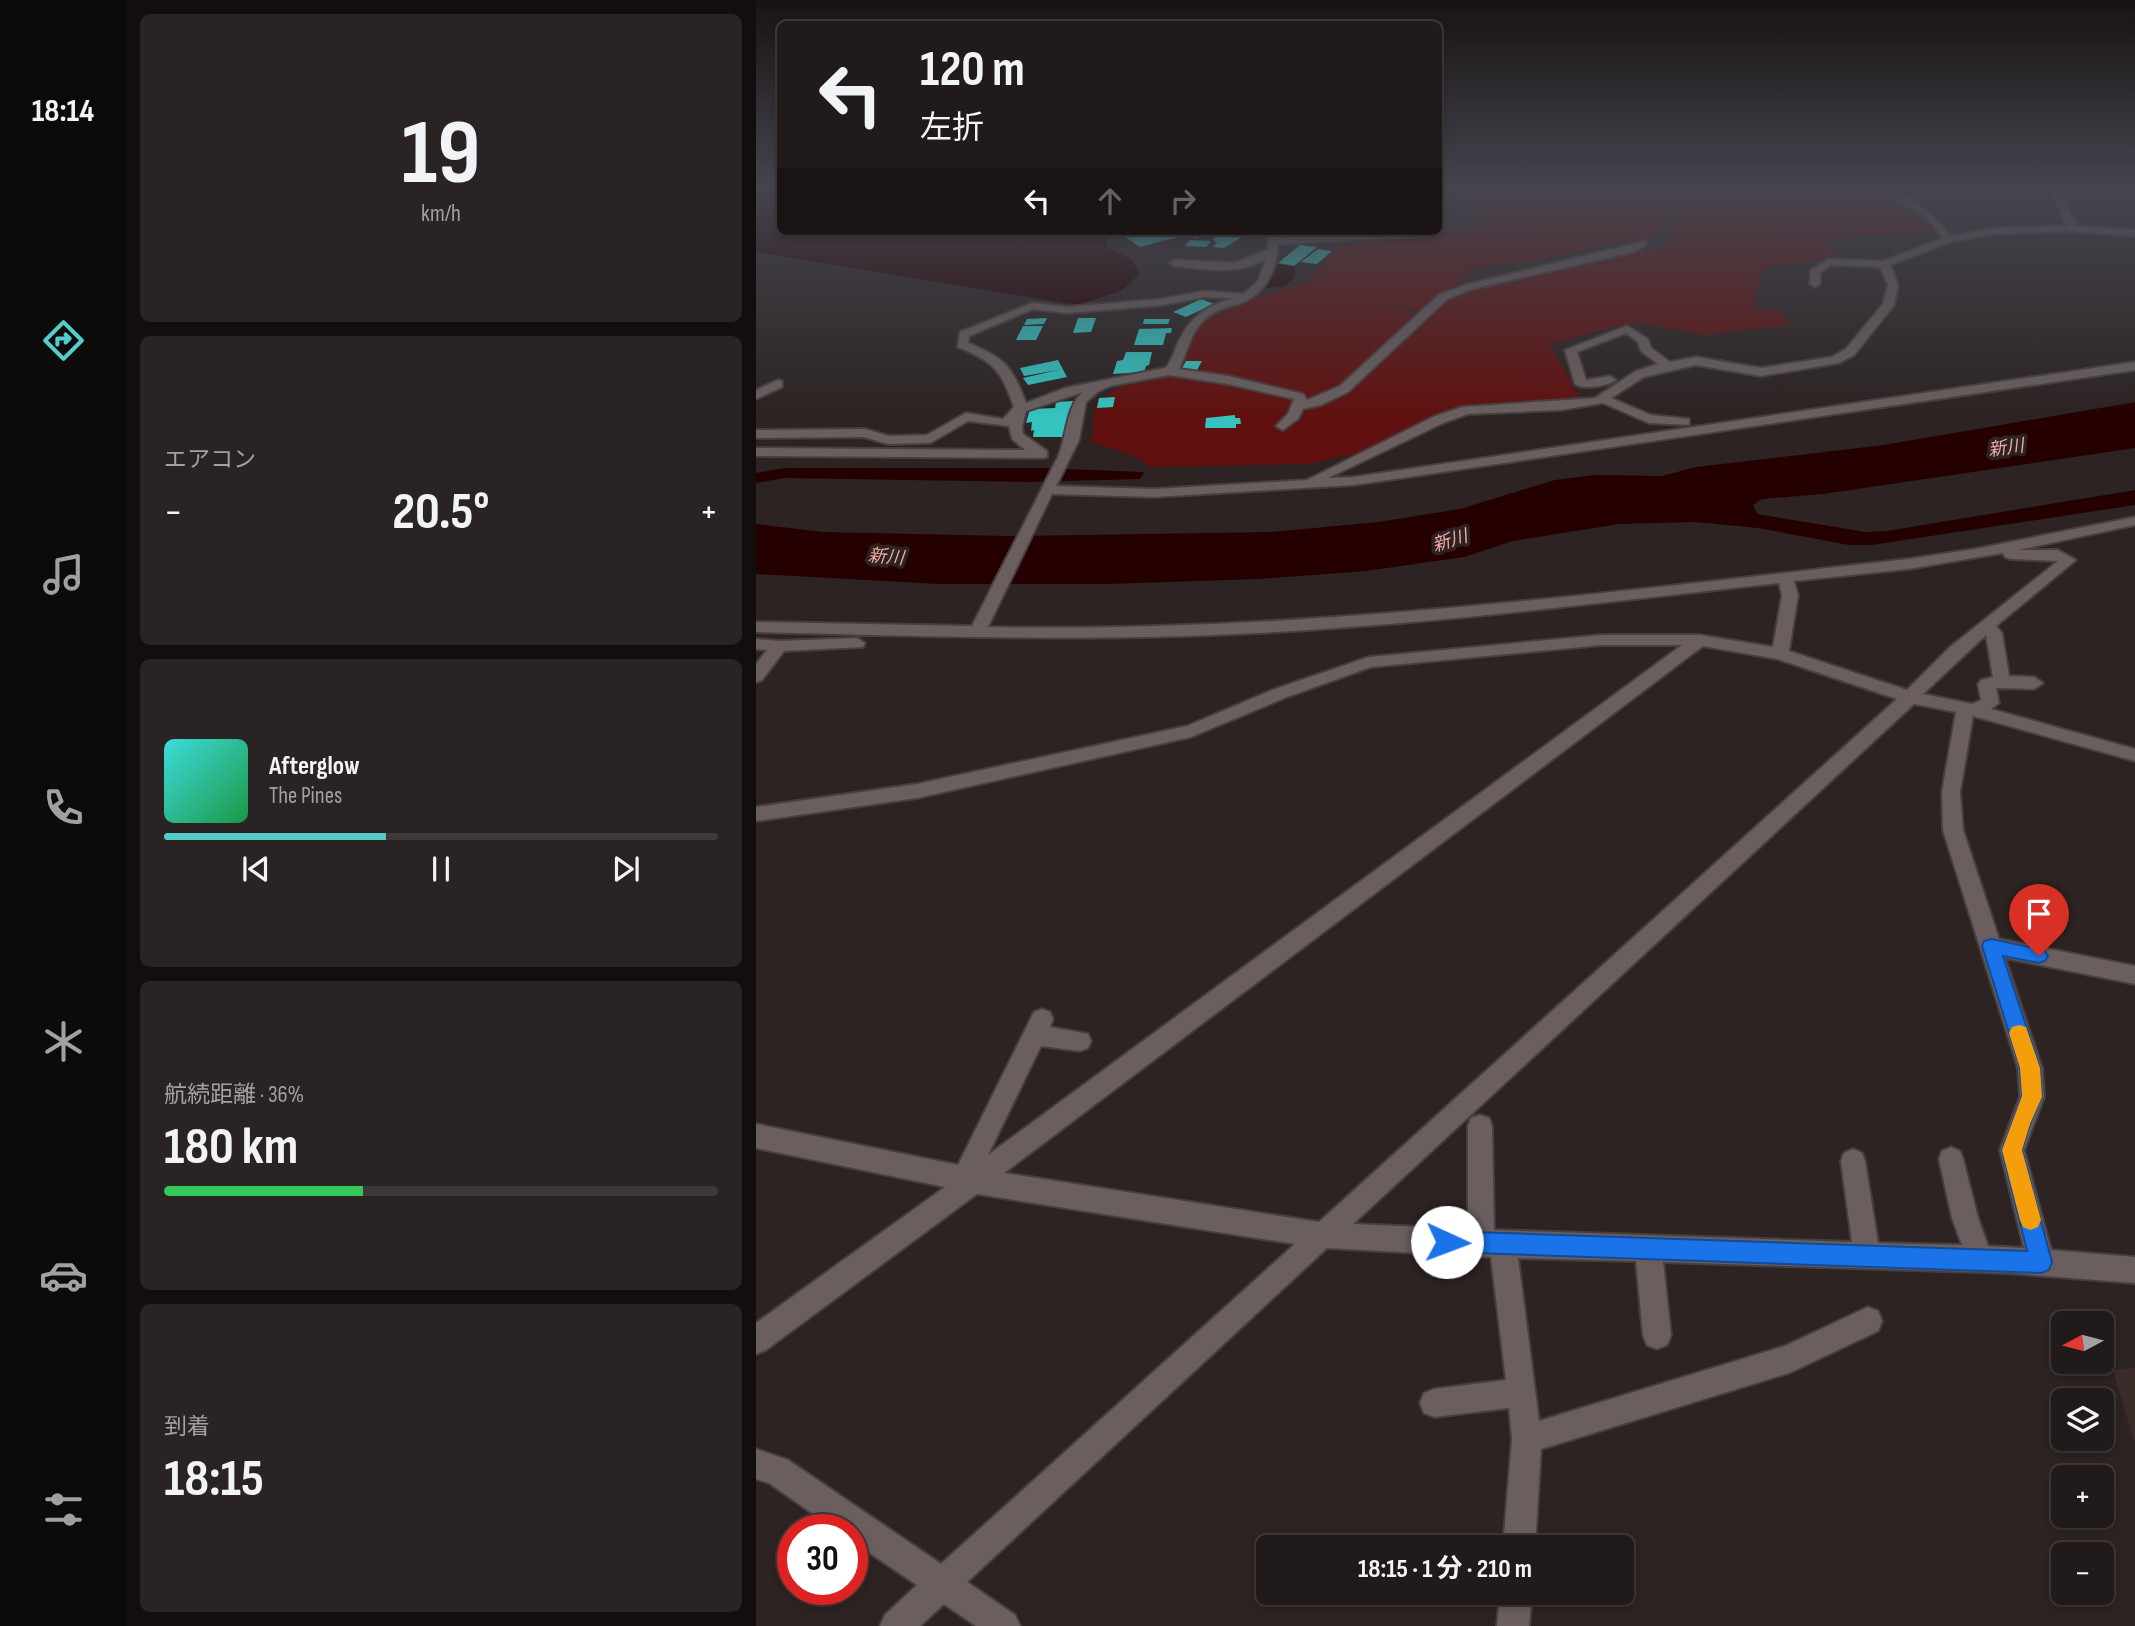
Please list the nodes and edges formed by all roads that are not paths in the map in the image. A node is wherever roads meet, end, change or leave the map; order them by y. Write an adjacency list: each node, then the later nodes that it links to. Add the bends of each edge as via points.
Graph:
1 (1884, 264): 7 (street, via 1893,285 1888,305 1850,352 1835,360 1761,372 1696,361)
2 (1267, 265): 6 (street, via 1264,280)
3 (1565, 265): 15 (street, via 1443,297 1344,389)
4 (1825, 265): 5 (street, via 1815,272)
5 (1815, 284)
6 (1252, 296): 9 (street, via 1196,321); 16 (street, via 1203,294 1068,310 1032,306 967,332 962,345 998,362 1010,377)
7 (1668, 366): 10 (street, via 1627,329 1571,350 1581,384); 14 (street, via 1640,374)
8 (2135, 366): 17 (street)
9 (1169, 371): 11 (street); 15 (street, via 1299,397)
10 (1610, 380)
11 (1107, 383): 16 (street); 23 (street, via 1080,401)
12 (778, 384): 13 (street)
13 (756, 395)
14 (1603, 399): 17 (street, via 1666,423); 24 (street, via 1561,406 1467,410)
15 (1299, 406): 18 (street)
16 (1021, 408): 19 (street, via 1006,423 971,416 930,439 888,440 865,433); 22 (street, via 1016,434)
17 (1745, 422): 24 (street)
18 (1283, 426)
19 (756, 436): 21 (street)
20 (756, 452): 21 (street)
21 (855, 453): 22 (street)
22 (1039, 454): 23 (street)
23 (1063, 462): 25 (street)
24 (1304, 485): 25 (street, via 1154,493)
25 (1047, 490): 31 (street)
26 (2135, 521): 27 (street)
27 (1975, 554): 28 (street); 29 (street, via 2058,555 2068,560)
28 (1785, 576): 31 (street, via 1437,615 1271,627 1085,634); 36 (street, via 1790,595)
29 (1986, 626): 38 (street, via 1994,633); 40 (street)
30 (756, 627): 32 (street)
31 (980, 628): 32 (street)
32 (934, 632): 35 (street, via 902,641)
33 (1700, 640): 36 (street); 43 (street, via 1578,642 1368,662 1191,731 917,791); 51 (street)
34 (756, 644): 35 (street)
35 (779, 646): 37 (street)
36 (1780, 654): 40 (street)
37 (756, 676)
38 (2002, 681): 39 (street); 41 (street, via 1987,684 1990,703)
39 (2034, 683)
40 (1910, 697): 41 (street); 52 (street)
41 (1969, 709): 42 (street); 44 (street, via 1951,792 1953,830)
42 (2135, 755)
43 (756, 814)
44 (1991, 946): 45 (street); 57 (street, via 2030,1068 2032,1097 2012,1150)
45 (2135, 975)
46 (1080, 1041): 51 (street, via 1039,1027)
47 (1480, 1126): 53 (street)
48 (756, 1136): 51 (street)
49 (1951, 1159): 56 (street)
50 (1853, 1161): 55 (street)
51 (969, 1180): 52 (street); 61 (street)
52 (1322, 1235): 53 (street); 67 (street)
53 (1492, 1243): 54 (street); 62 (street)
54 (1648, 1249): 55 (street); 60 (street)
55 (1867, 1256): 56 (street)
56 (1980, 1260): 57 (street)
57 (2041, 1262): 58 (street)
58 (2135, 1270)
59 (1868, 1321): 64 (street, via 1789,1359)
60 (1657, 1335)
61 (756, 1340)
62 (1521, 1392): 63 (street); 64 (street)
63 (1434, 1403)
64 (1527, 1439): 66 (street)
65 (756, 1464): 67 (street, via 777,1471)
66 (1520, 1535)
67 (942, 1584): 69 (street); 70 (street)
68 (1515, 1605): 71 (street)
69 (896, 1626)
70 (1004, 1626)
71 (1513, 1626)

